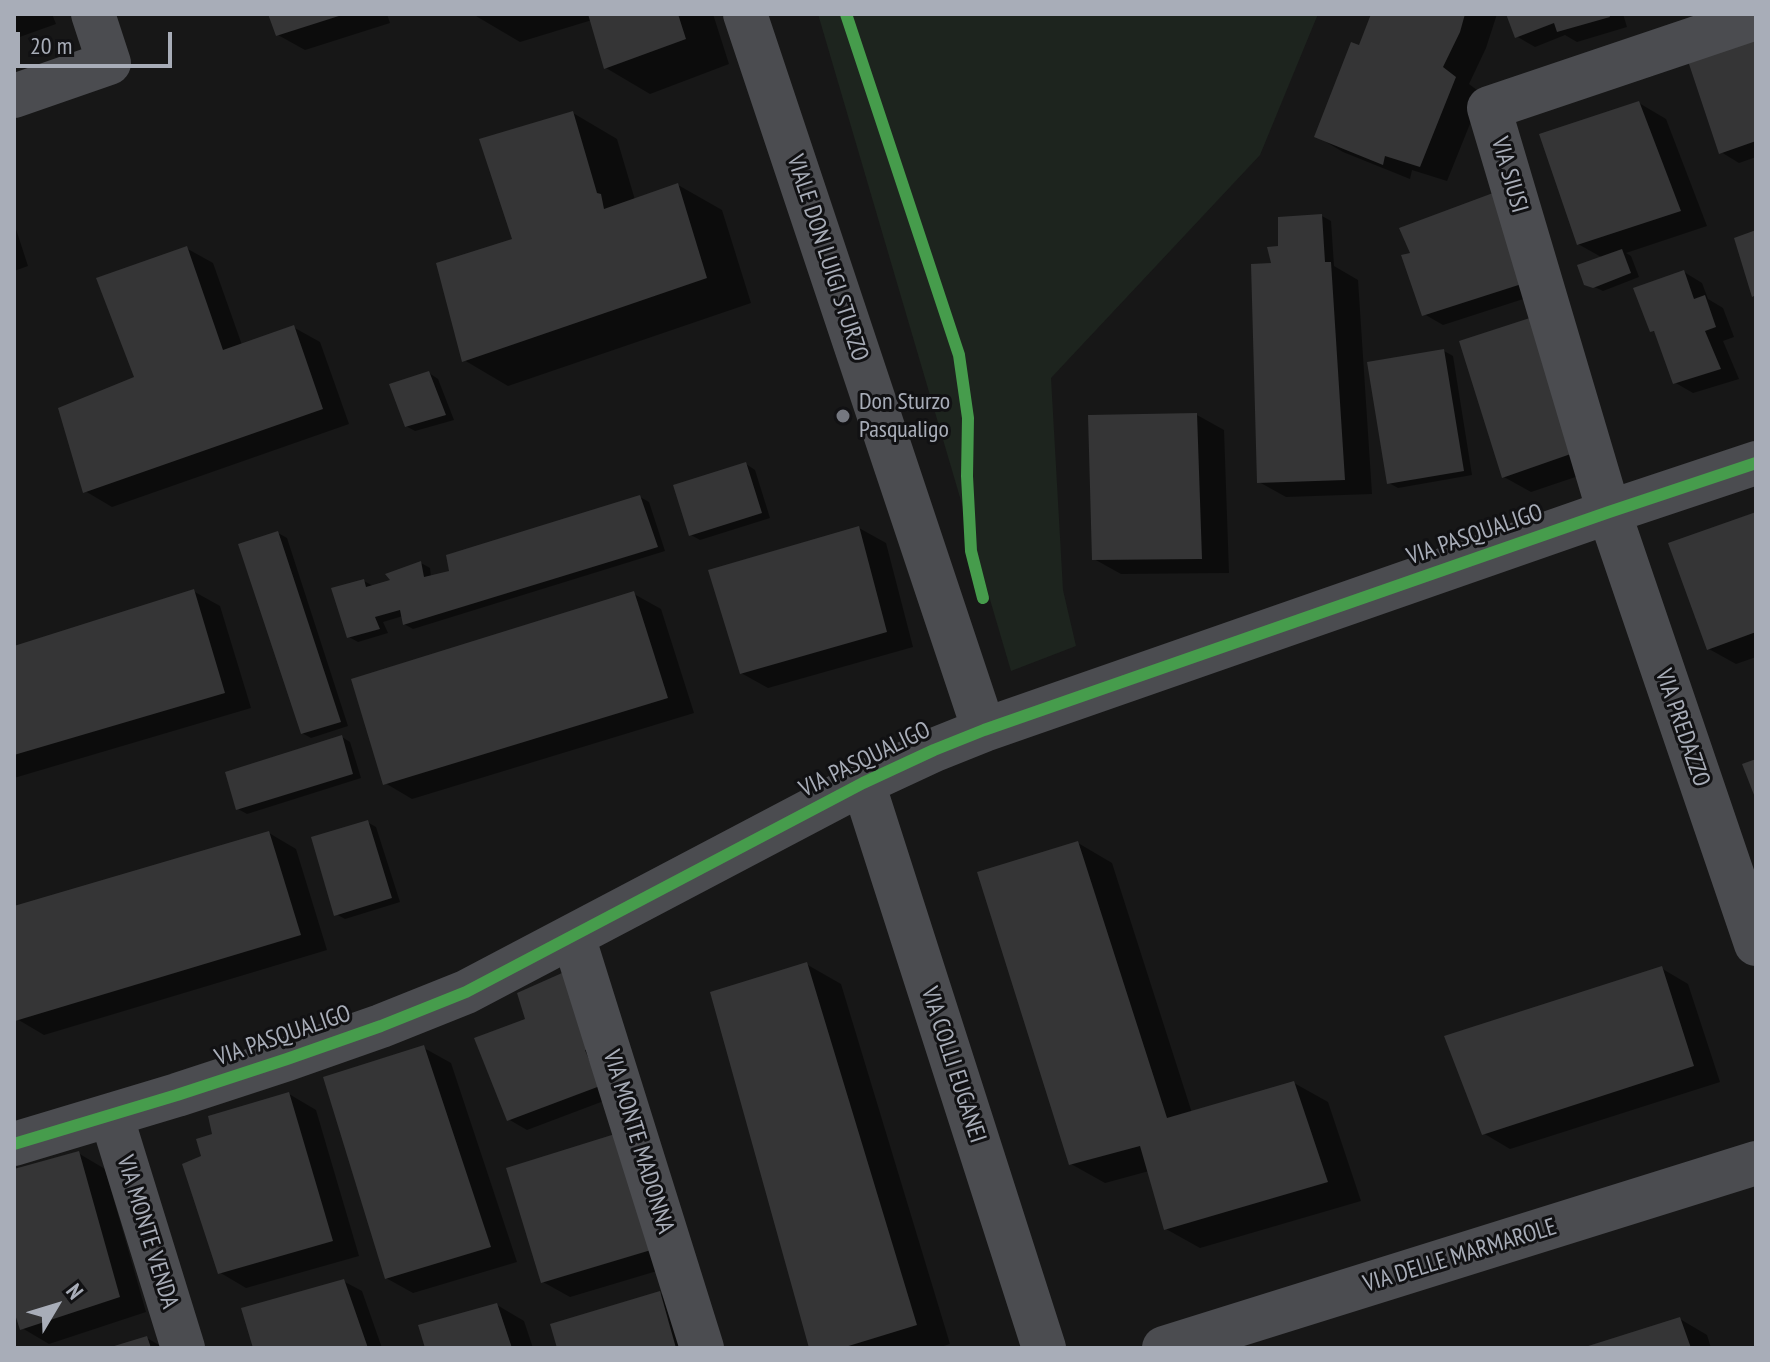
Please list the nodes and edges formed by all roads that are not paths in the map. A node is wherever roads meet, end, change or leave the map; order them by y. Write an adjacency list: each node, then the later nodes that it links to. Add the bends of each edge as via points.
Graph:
1 (93, 14): 4 (street, via 109,63)
2 (745, 14): 7 (street, VIALE DON LUIGI STURZO)
3 (1756, 18): 6 (street, VIA SIUSI, via 1489,108)
4 (14, 96)
5 (1756, 463): 6 (street, VIA PASQUALIGO)
6 (1609, 512): 7 (street, VIA PASQUALIGO); 10 (street, VIA PREDAZZO)
7 (984, 730): 8 (street, VIA PASQUALIGO)
8 (863, 783): 9 (street, VIA PASQUALIGO); 16 (street, VIA COLLI EUGANEI)
9 (573, 936): 11 (street, VIA PASQUALIGO, via 466,992 381,1026); 15 (street, VIA MONTE MADONNA)
10 (1756, 944)
11 (111, 1115): 12 (street, VIA PASQUALIGO); 14 (street, VIA MONTE VENDA)
12 (14, 1144)
13 (1756, 1163): 17 (street, VIA DELLE MARMAROLE)
14 (183, 1348)
15 (702, 1348)
16 (1044, 1348)
17 (1164, 1348)

